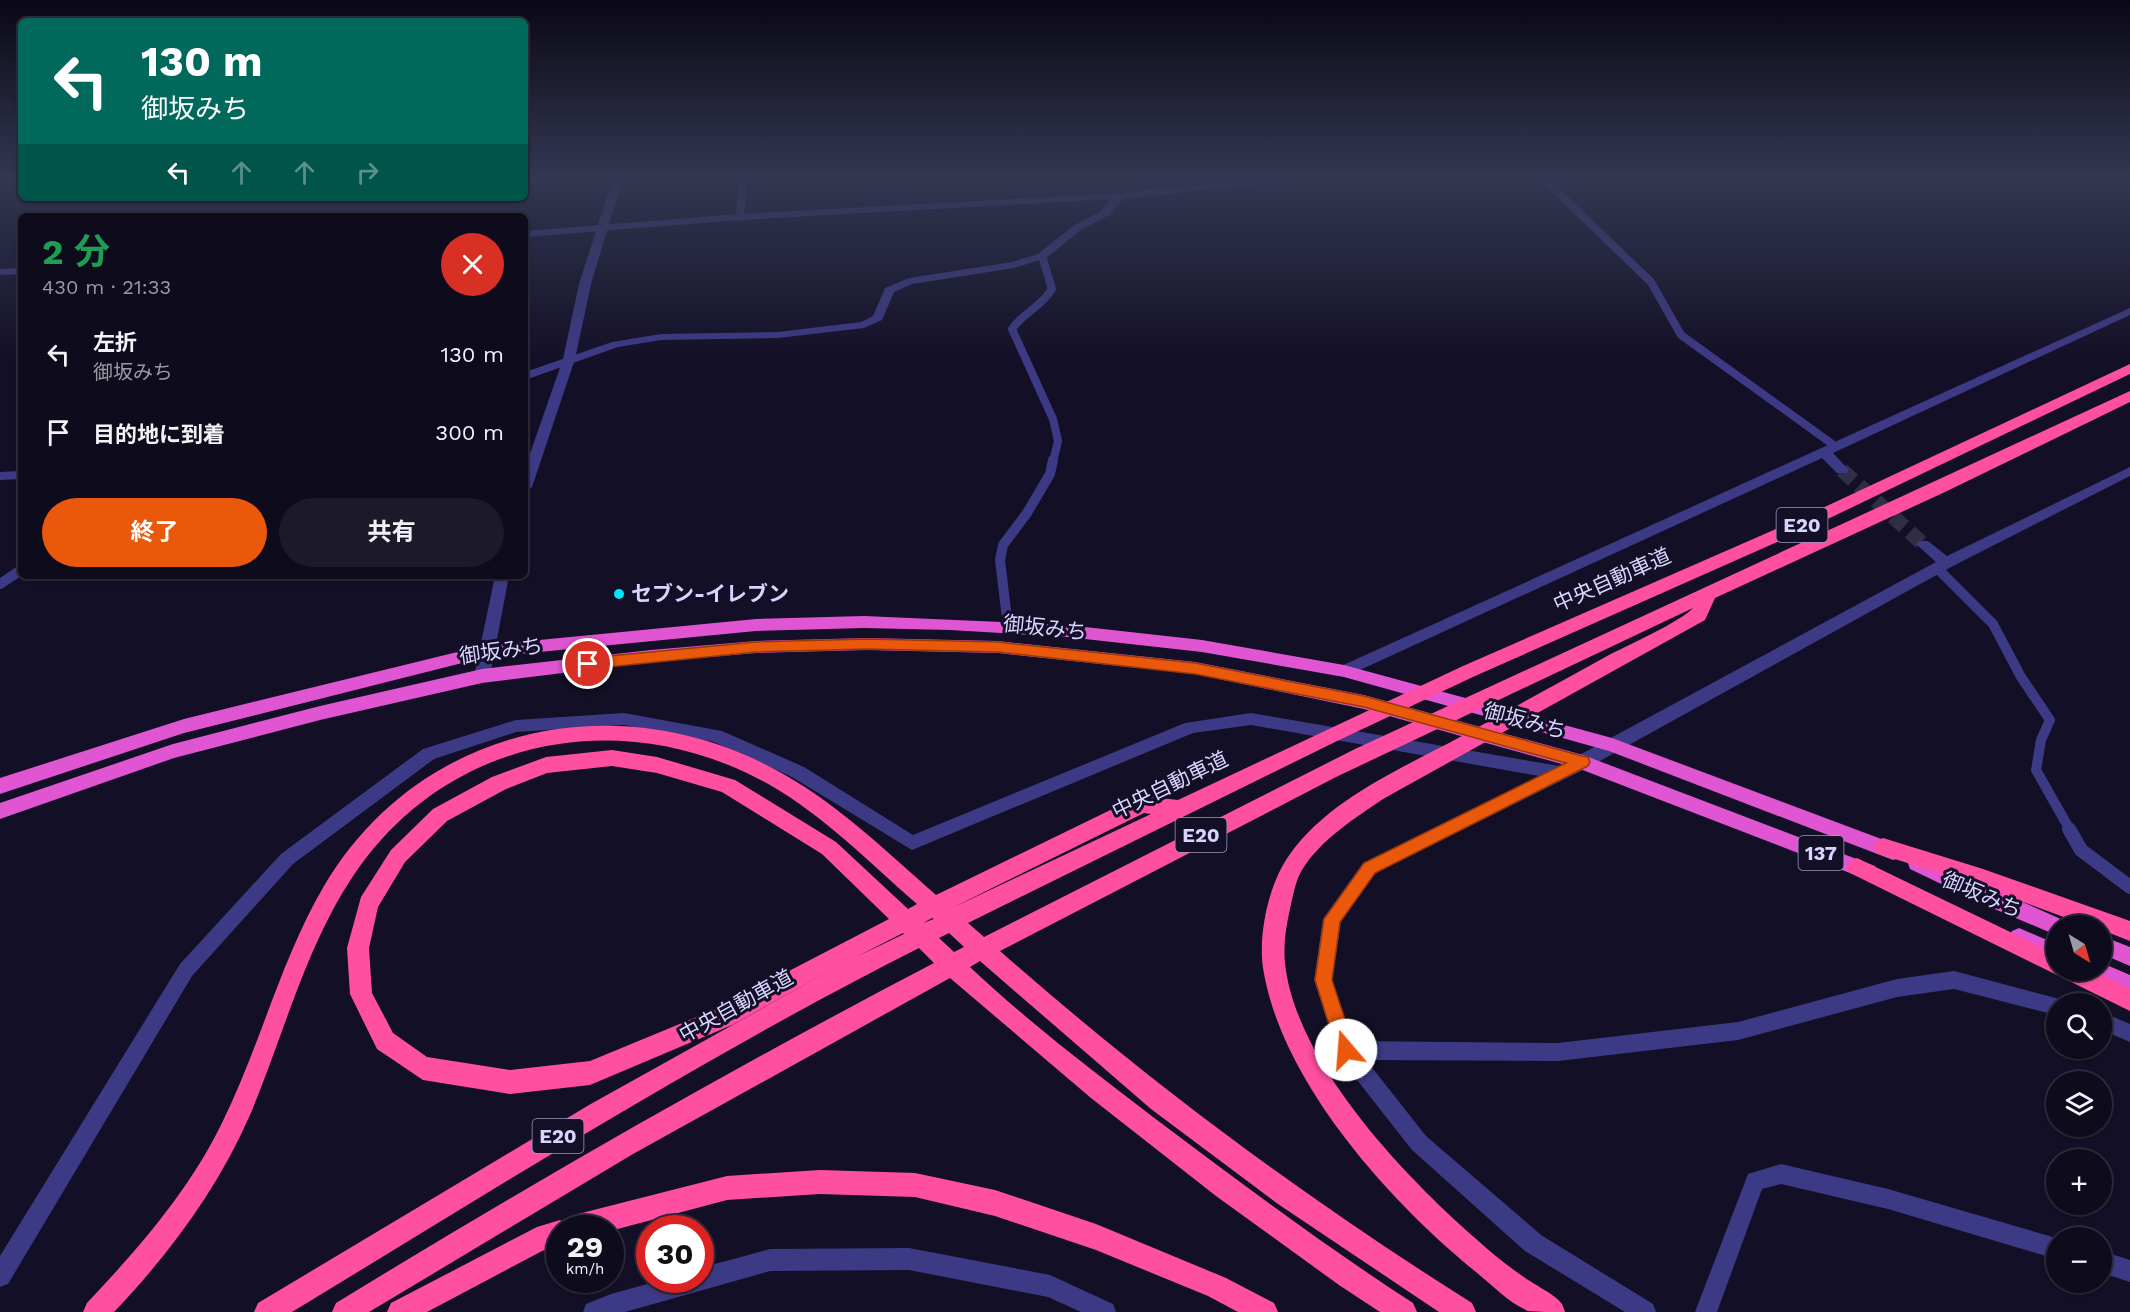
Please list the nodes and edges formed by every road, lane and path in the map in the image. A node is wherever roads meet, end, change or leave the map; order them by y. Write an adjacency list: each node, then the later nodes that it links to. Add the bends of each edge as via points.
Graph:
1 (598, 239): 8 (street)
2 (1063, 239): 4 (street)
3 (1604, 239): 12 (lane, via 1651,282 1681,335)
4 (1042, 256): 8 (street, via 1014,265 909,281 889,290 878,318 864,325 778,335 661,337 616,344); 24 (lane, via 1052,289 1049,297 1012,329 1053,419 1058,441 1050,474 1003,545 1000,561)
5 (18, 271): 6 (street)
6 (0, 272)
7 (2130, 311): 12 (street)
8 (569, 359): 10 (street); 17 (street)
9 (2130, 368): 32 (highway, 中央自動車道 / E20, via 1960,452 1469,671)
10 (528, 375)
11 (2130, 396): 23 (highway, E20, via 1981,470)
12 (1829, 449): 13 (street); 26 (street)
13 (1842, 470)
14 (2130, 471): 19 (street)
15 (18, 475): 16 (street)
16 (0, 476)
17 (528, 478)
18 (1923, 544): 19 (street)
19 (1942, 566): 28 (street); 36 (lane, via 1993,624 2050,720 2041,740 2036,770 2081,850)
20 (18, 572): 22 (lane)
21 (501, 579): 25 (street)
22 (0, 584)
23 (1708, 594): 61 (highway, E20, via 1363,755 889,998 626,1143); 68 (highway, via 1700,615 1410,773 1349,812 1322,832 1297,861 1282,891 1274,934 1275,970 1286,1011 1305,1056 1333,1102 1411,1194 1466,1247)
24 (1008, 627): 25 (highway, 御坂みち / 137, via 864,622 756,625); 26 (highway, 御坂みち / 137, via 1202,646)
25 (486, 651): 27 (street); 31 (highway, 御坂みち / 137, via 184,726)
26 (1344, 671): 28 (highway, 御坂みち / 137)
27 (482, 676): 29 (highway, 御坂みち / 137, via 756,647 998,647 1217,673 1364,702); 33 (highway, 御坂みち / 137, via 173,751)
28 (1612, 745): 29 (street); 34 (highway, 御坂みち / 137)
29 (1582, 762): 30 (street); 35 (highway, 御坂みち / 137)
30 (1560, 773): 50 (street, via 1369,868 1332,919 1323,980); 57 (street, via 1251,719 1191,727 912,843 798,772 716,736 624,719 516,726 429,754 287,859 186,970)
31 (0, 786)
32 (1179, 809): 60 (highway, 中央自動車道 / E20, via 855,969 597,1113); 66 (highway, via 1142,804 992,878 833,958 724,1017 590,1073 510,1082 423,1068 385,1041 361,994 358,948 368,904 398,856 440,815 499,783 546,765 612,758 657,765 728,786 829,848 974,985 1099,1090 1244,1201)
33 (0, 811)
34 (1883, 847): 37 (highway, 御坂みち / 137); 38 (highway)
35 (1857, 867): 39 (highway, 御坂みち / 137); 42 (highway)
36 (2130, 887)
37 (2046, 922)
38 (2130, 931)
39 (2046, 949)
40 (2112, 949): 41 (highway)
41 (2130, 957)
42 (2046, 960)
43 (2112, 977): 45 (highway)
44 (2090, 981): 46 (highway)
45 (2130, 985)
46 (2130, 1000)
47 (2046, 1003): 50 (street, via 1954,980 1897,988 1738,1031 1558,1052)
48 (2112, 1025): 49 (street)
49 (2130, 1033)
50 (1346, 1050): 69 (street, via 1419,1143 1533,1243)
51 (624, 1215): 65 (highway, via 727,1188 820,1182 915,1185 994,1203 1096,1237 1217,1287)
52 (546, 1237): 62 (highway)
53 (2046, 1246): 70 (street, via 1888,1199 1781,1174 1755,1181)
54 (2112, 1265): 55 (street)
55 (2130, 1271)
56 (714, 1275): 64 (street, via 770,1260 909,1259 1050,1286)
57 (0, 1276)
58 (652, 1293): 63 (street)
59 (96, 1312): 67 (highway, via 199,1189 240,1112 325,905 377,830 450,773 488,756 531,740 624,731 663,735 736,757 816,804 1124,1071 1243,1162)
60 (267, 1312)
61 (345, 1312)
62 (400, 1312)
63 (594, 1312)
64 (1105, 1312)
65 (1265, 1312)
66 (1404, 1312)
67 (1463, 1312)
68 (1552, 1312)
69 (1645, 1312)
70 (1706, 1312)

